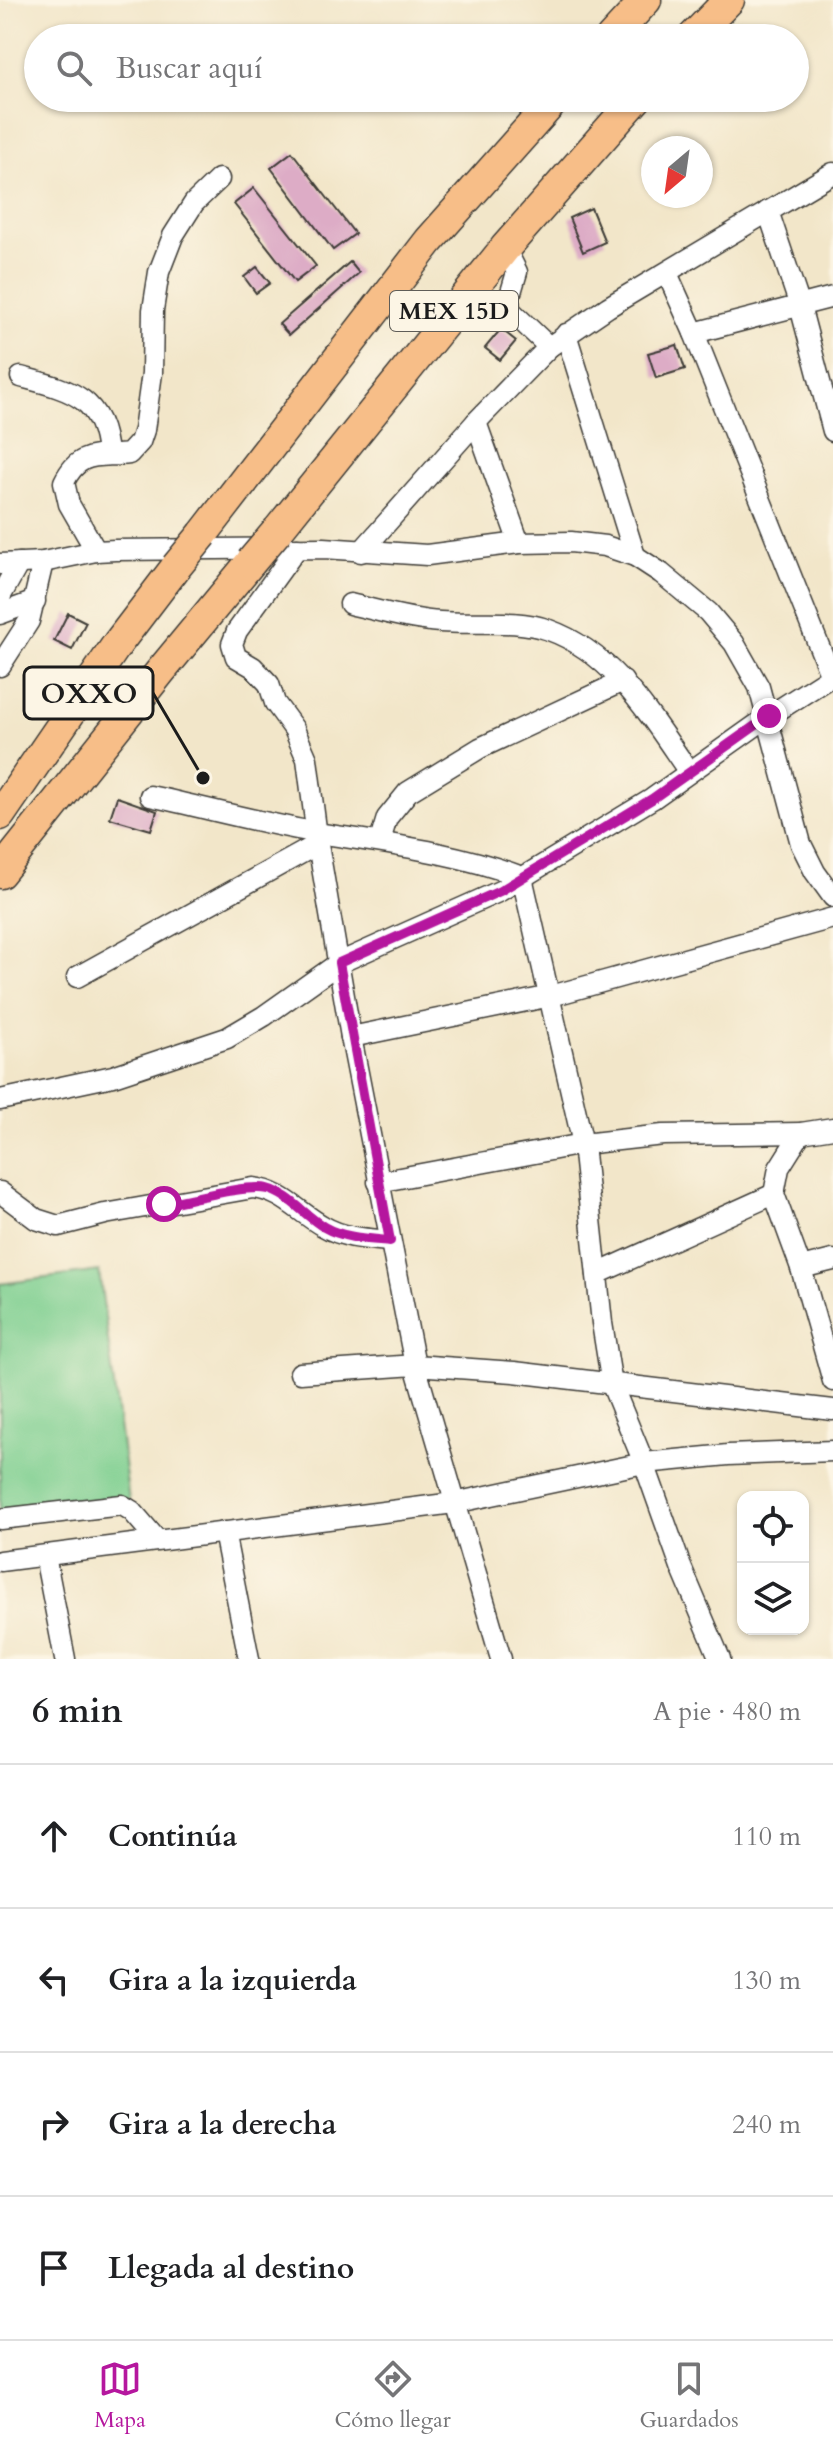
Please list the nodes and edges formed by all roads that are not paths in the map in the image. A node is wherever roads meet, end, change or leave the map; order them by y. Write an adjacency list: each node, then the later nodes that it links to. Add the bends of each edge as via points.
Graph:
1 (646, 0): 3 (highway)
2 (729, 0): 4 (highway)
3 (624, 24)
4 (706, 24)
5 (544, 112): 38 (highway, MEX 15D, bridge, via 429,241 176,567)
6 (625, 112): 10 (highway, MEX 15D)
7 (833, 173): 9 (street)
8 (219, 179): 20 (street, via 194,203 159,272 152,373 140,442 129,454)
9 (768, 211): 11 (street); 13 (street)
10 (505, 248): 16 (street, via 517,272 510,310); 21 (highway, MEX 15D)
11 (667, 273): 14 (street); 15 (street)
12 (833, 297): 13 (street)
13 (800, 306): 14 (street); 19 (street)
14 (694, 333): 33 (street)
15 (566, 334): 16 (street); 25 (street)
16 (549, 347): 18 (street)
17 (21, 377): 20 (street, via 86,400)
18 (476, 422): 22 (street); 24 (street)
19 (833, 431)
20 (107, 455): 23 (street, via 86,456 64,482 69,504)
21 (287, 539): 23 (street); 24 (street); 39 (street, via 232,644 236,657 269,684 280,713 301,743); 41 (highway, MEX 15D, bridge, via 251,562)
22 (519, 543): 24 (street, via 427,555); 25 (street, via 571,542)
23 (96, 551): 26 (street)
24 (361, 552)
25 (635, 556): 35 (street, via 699,604 734,643)
26 (43, 562): 27 (street); 29 (street)
27 (9, 564): 28 (street)
28 (0, 597)
29 (35, 601): 31 (street); 32 (street, via 19,640)
30 (350, 604): 34 (street, via 432,621 549,630)
31 (0, 614)
32 (0, 666)
33 (832, 675): 35 (street)
34 (623, 681): 36 (street); 40 (street, via 480,748 408,792 387,818)
35 (769, 716): 36 (street); 43 (street, via 801,844)
36 (689, 772): 42 (street)
37 (150, 796): 39 (street)
38 (0, 815)
39 (317, 838): 40 (street); 45 (street); 46 (street)
40 (380, 841): 42 (street)
41 (0, 873)
42 (522, 877): 45 (street); 47 (street)
43 (833, 897)
44 (833, 918): 47 (street)
45 (339, 963): 48 (street); 49 (street, via 227,1038 113,1076)
46 (77, 977)
47 (551, 996): 48 (street); 52 (street)
48 (351, 1037): 53 (street)
49 (0, 1100)
50 (833, 1128): 51 (street)
51 (801, 1133): 52 (street, via 663,1135); 55 (street, via 779,1168)
52 (583, 1144): 53 (street); 59 (street)
53 (378, 1182): 56 (street)
54 (0, 1192): 56 (street, via 36,1219 58,1226 268,1189 325,1228)
55 (774, 1194): 58 (street); 59 (street)
56 (390, 1241): 60 (street)
57 (833, 1260): 58 (street)
58 (801, 1268): 62 (street)
59 (597, 1274): 63 (street)
60 (415, 1365): 61 (street); 63 (street); 67 (street)
61 (300, 1373)
62 (833, 1381)
63 (612, 1385): 64 (street); 66 (street)
64 (833, 1410)
65 (833, 1451): 66 (street)
66 (644, 1463): 67 (street); 76 (street)
67 (454, 1503): 69 (street); 75 (street)
68 (0, 1519): 70 (street, via 122,1505)
69 (224, 1532): 70 (street); 74 (street)
70 (157, 1540): 71 (street)
71 (45, 1556): 72 (street); 73 (street)
72 (0, 1561)
73 (65, 1659)
74 (249, 1659)
75 (501, 1659)
76 (720, 1659)

